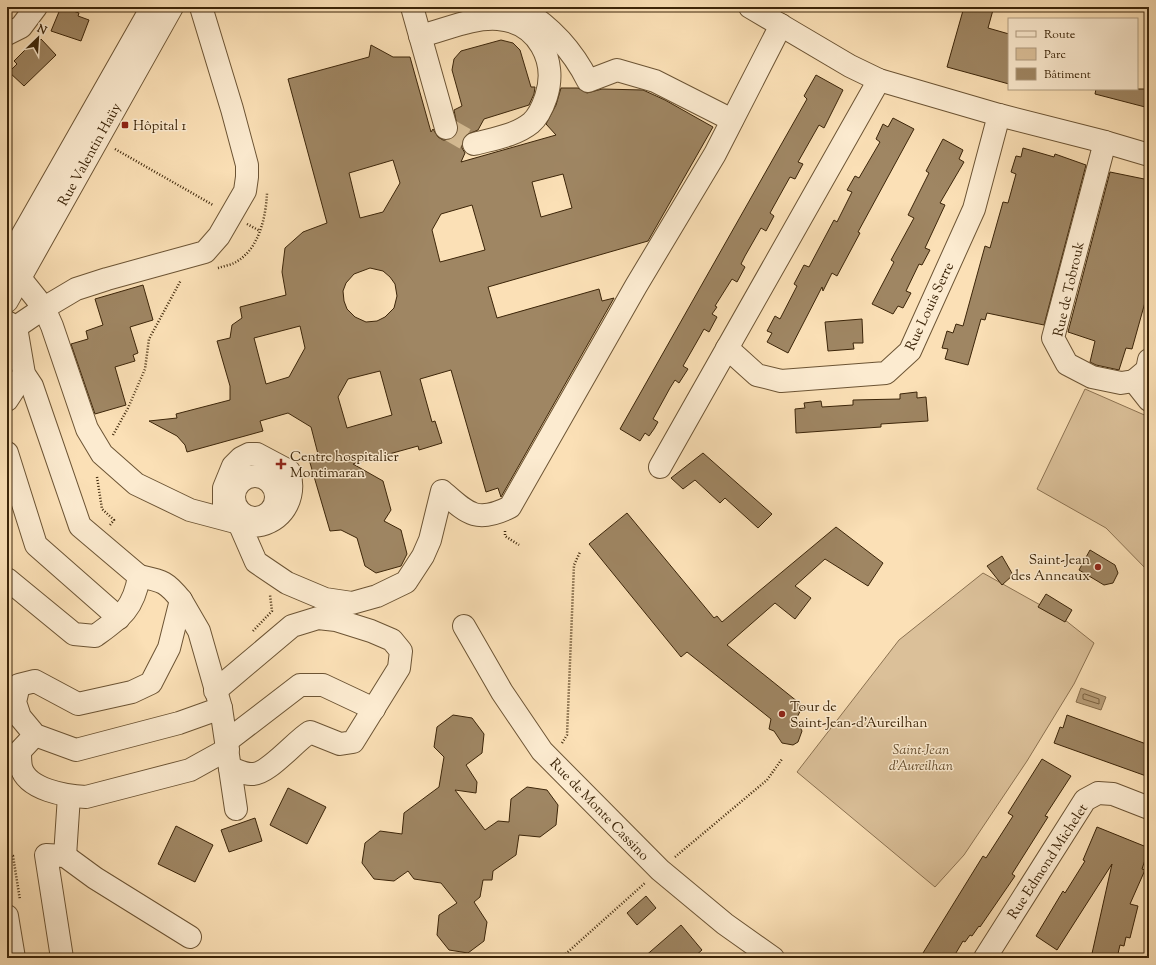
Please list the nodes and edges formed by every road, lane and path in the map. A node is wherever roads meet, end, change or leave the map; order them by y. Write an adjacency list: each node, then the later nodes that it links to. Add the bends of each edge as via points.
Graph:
1 (36, 7): 9 (street, via 21,27)
2 (152, 7): 23 (street, Rue Valentin Haüy, via 30,220)
3 (172, 7): 15 (street, Rue Valentin Haüy)
4 (201, 7): 20 (street, via 247,165 245,191)
5 (412, 7): 10 (street)
6 (518, 7): 13 (street, via 546,26 564,43 578,61 588,81 617,70 655,81)
7 (750, 7): 8 (street)
8 (781, 25): 11 (street); 13 (street)
9 (7, 34)
10 (420, 36): 14 (street); 17 (street, via 483,19 498,19 517,23 530,31 546,52 551,83 543,106 531,122 516,132)
11 (879, 80): 12 (street); 28 (street)
12 (999, 115): 16 (street); 28 (street, Rue Louis Serre, via 974,210 910,352 897,364 886,373 781,381 757,374)
13 (732, 120): 35 (street, via 715,154 636,286 510,507 487,516 467,513 442,491 430,540 406,582 377,596 352,603 325,598 287,583 256,562 242,520 190,510 136,484)
14 (446, 128)
15 (97, 139): 20 (path); 23 (street, Rue Valentin Haüy)
16 (1105, 142): 18 (street); 31 (street, Rue de Tobrouk, via 1053,338 1067,364 1092,377 1120,383)
17 (474, 144)
18 (1149, 155)
19 (267, 191): 21 (path, via 266,211)
20 (232, 216): 21 (path); 26 (street, via 205,252 76,289)
21 (260, 231): 22 (path, via 252,246 237,262)
22 (216, 269)
23 (11, 273): 25 (street, Rue Valentin Haüy); 26 (street)
24 (188, 278): 35 (path, via 181,280 149,339 145,369 128,408)
25 (7, 301)
26 (44, 308): 27 (street); 35 (street, via 87,429)
27 (12, 324): 30 (street)
28 (727, 348): 36 (street)
29 (1149, 360): 31 (street, via 1147,370)
30 (24, 374): 32 (street); 37 (street, via 32,386 80,526)
31 (1134, 381): 33 (street)
32 (7, 400)
33 (1149, 400)
34 (7, 453): 43 (street, via 36,545)
35 (102, 454): 37 (path, via 94,466 102,509 114,520)
36 (660, 467)
37 (98, 541): 39 (street)
38 (580, 552): 50 (path, via 574,565 567,735 560,746)
39 (139, 576): 42 (street, via 170,586); 43 (street, via 136,594)
40 (7, 579): 43 (street, via 74,634 95,636)
41 (270, 592): 45 (path, via 272,611 248,635)
42 (181, 600): 46 (street, via 200,631); 48 (street, via 169,648 151,683 132,692 78,704 36,682 19,686 15,702 20,717)
43 (119, 618)
44 (464, 626): 50 (street, Rue de Monte Cassino, via 502,692)
45 (262, 651): 46 (street); 47 (street, via 292,626 318,618 336,620 392,640 401,651 399,668)
46 (218, 700): 48 (street, via 179,723 76,750); 49 (street)
47 (374, 709): 49 (street, via 323,685 300,685); 49 (street, via 353,742 340,744 310,732 300,738 267,770 252,775)
48 (35, 735): 51 (street, via 20,751 21,768 32,784)
49 (228, 752): 51 (street, via 190,770 86,797); 53 (street)
50 (548, 756): 59 (street, Rue de Monte Cassino, via 660,870 725,924)
51 (69, 796): 54 (street)
52 (1149, 808): 60 (street, Rue Edmond Michelet, via 1113,794 1098,793 1085,800)
53 (236, 809)
54 (65, 856): 56 (street, via 95,878); 58 (street, via 46,855)
55 (7, 916): 57 (street)
56 (190, 937)
57 (14, 958)
58 (62, 958)
59 (773, 958)
60 (985, 958)

